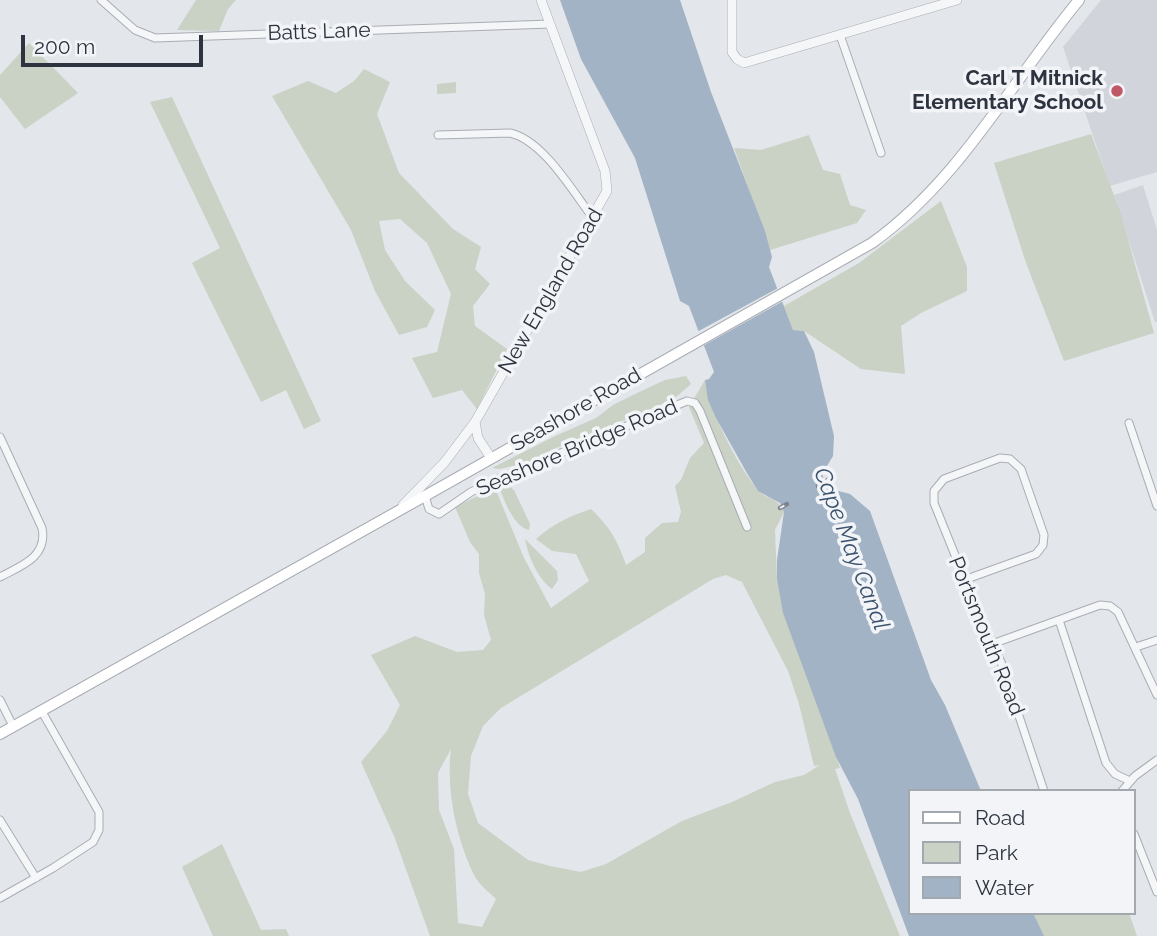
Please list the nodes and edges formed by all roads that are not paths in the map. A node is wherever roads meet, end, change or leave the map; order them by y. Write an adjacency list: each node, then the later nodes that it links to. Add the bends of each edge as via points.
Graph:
1 (102, 0): 6 (street, Batts Lane, via 135,30 155,38)
2 (541, 0): 6 (street, New England Road)
3 (732, 0): 7 (street, via 732,52 740,62)
4 (957, 0): 7 (street)
5 (1079, 0): 14 (main road, Seashore Road, via 950,170 872,243)
6 (550, 24): 10 (street, New England Road, via 607,176 607,191)
7 (840, 35): 9 (street)
8 (438, 135): 10 (street, via 521,135 540,149)
9 (881, 153)
10 (593, 218): 11 (street, New England Road)
11 (475, 422): 14 (street, via 478,438); 17 (street, New England Road)
12 (1129, 423): 16 (street)
13 (0, 437): 19 (street, via 44,534 35,557)
14 (491, 458): 15 (main road, Seashore Road)
15 (425, 496): 17 (main road, Seashore Road); 18 (street, Seashore Bridge Road, via 429,509 439,514 498,479 687,401 700,411)
16 (1157, 506)
17 (398, 511): 27 (main road, Seashore Road)
18 (747, 527)
19 (0, 577)
20 (964, 580): 20 (street, Portsmouth Road, via 934,503 934,491 939,483 1000,458 1010,459 1021,469 1044,535 1043,545 1034,555); 23 (street, Portsmouth Road)
21 (1059, 620): 23 (street); 24 (street, via 1100,605 1110,606 1118,612); 31 (street, via 1106,763)
22 (1157, 640): 24 (street)
23 (992, 644): 32 (street, Portsmouth Road)
24 (1136, 647): 25 (street)
25 (1157, 695)
26 (0, 700): 28 (street)
27 (41, 710): 28 (main road, Seashore Road); 36 (street, via 99,812 100,825 88,846)
28 (13, 726): 29 (main road, Seashore Road)
29 (0, 734)
30 (1157, 760): 31 (street)
31 (1130, 781): 33 (street)
32 (1043, 789)
33 (1124, 789)
34 (0, 820): 36 (street)
35 (1136, 839): 37 (street)
36 (36, 878): 38 (street)
37 (1157, 892)
38 (0, 898)

